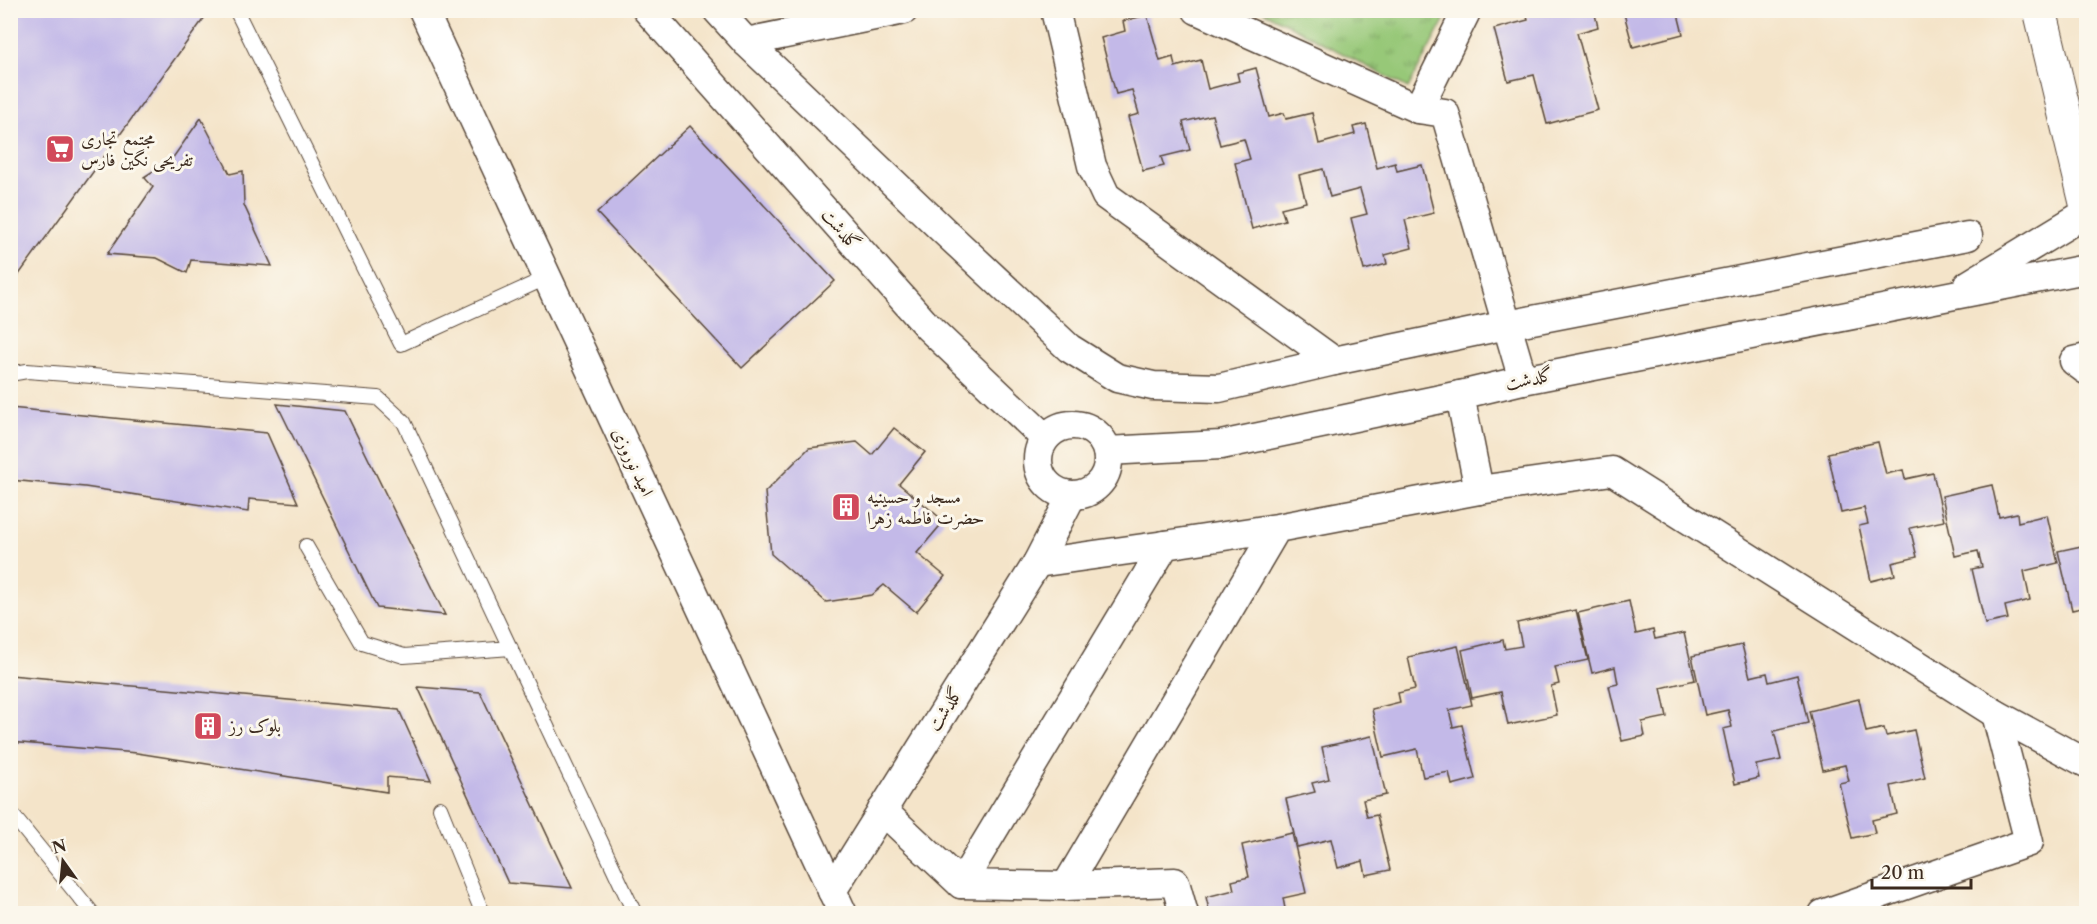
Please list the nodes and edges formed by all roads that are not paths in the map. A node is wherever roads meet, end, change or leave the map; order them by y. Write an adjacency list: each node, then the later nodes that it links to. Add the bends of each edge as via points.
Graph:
1 (236, 10): 16 (lane, via 400,344)
2 (423, 10): 16 (street, امید نوروزی)
3 (647, 10): 25 (street, گلدشت, via 928,327)
4 (717, 10): 10 (street)
5 (904, 10): 10 (street)
6 (1055, 10): 20 (street, via 1092,166 1106,196)
7 (1197, 10): 11 (street)
8 (1467, 10): 11 (street)
9 (2040, 10): 12 (street)
10 (746, 42): 20 (street, via 1069,348 1117,378 1154,386 1219,388)
11 (1418, 109): 18 (street, via 1445,113)
12 (2086, 203)
13 (2086, 213): 17 (street)
14 (1968, 236): 18 (street)
15 (2086, 269): 17 (street, گلدشت)
16 (546, 278): 41 (street, امید نوروزی)
17 (1950, 296): 23 (street, گلدشت)
18 (1507, 325): 20 (street); 23 (street)
19 (2086, 358): 21 (street, via 2074,361)
20 (1334, 361)
21 (2086, 369)
22 (10, 374): 33 (lane, via 27,370 378,398 404,422)
23 (1523, 380): 24 (street, گلدشت)
24 (1460, 395): 26 (street, گلدشت, via 1221,445); 27 (street)
25 (1045, 438): 26 (street, via 1064,426 1086,427 1102,440); 28 (street, via 1037,458 1043,480 1051,488)
26 (1107, 451): 28 (street, via 1106,472 1101,482 1083,494)
27 (1479, 490): 29 (street); 34 (street, via 1612,471)
28 (1072, 495): 32 (street, گلدشت)
29 (1277, 528): 30 (street); 40 (street)
30 (1166, 545): 32 (street); 39 (street)
31 (306, 546): 33 (lane, via 362,643 404,656)
32 (1036, 562): 37 (street, گلدشت)
33 (511, 648): 44 (lane)
34 (1996, 714): 35 (street); 46 (street, via 2029,842)
35 (2086, 763)
36 (440, 808): 43 (lane)
37 (882, 810): 39 (street); 41 (street, گلدشت)
38 (10, 812): 42 (lane)
39 (960, 885): 40 (street)
40 (1066, 886): 45 (street, via 1175,882)
41 (838, 902)
42 (93, 914)
43 (483, 914)
44 (635, 914)
45 (1184, 914)
46 (1823, 914)

